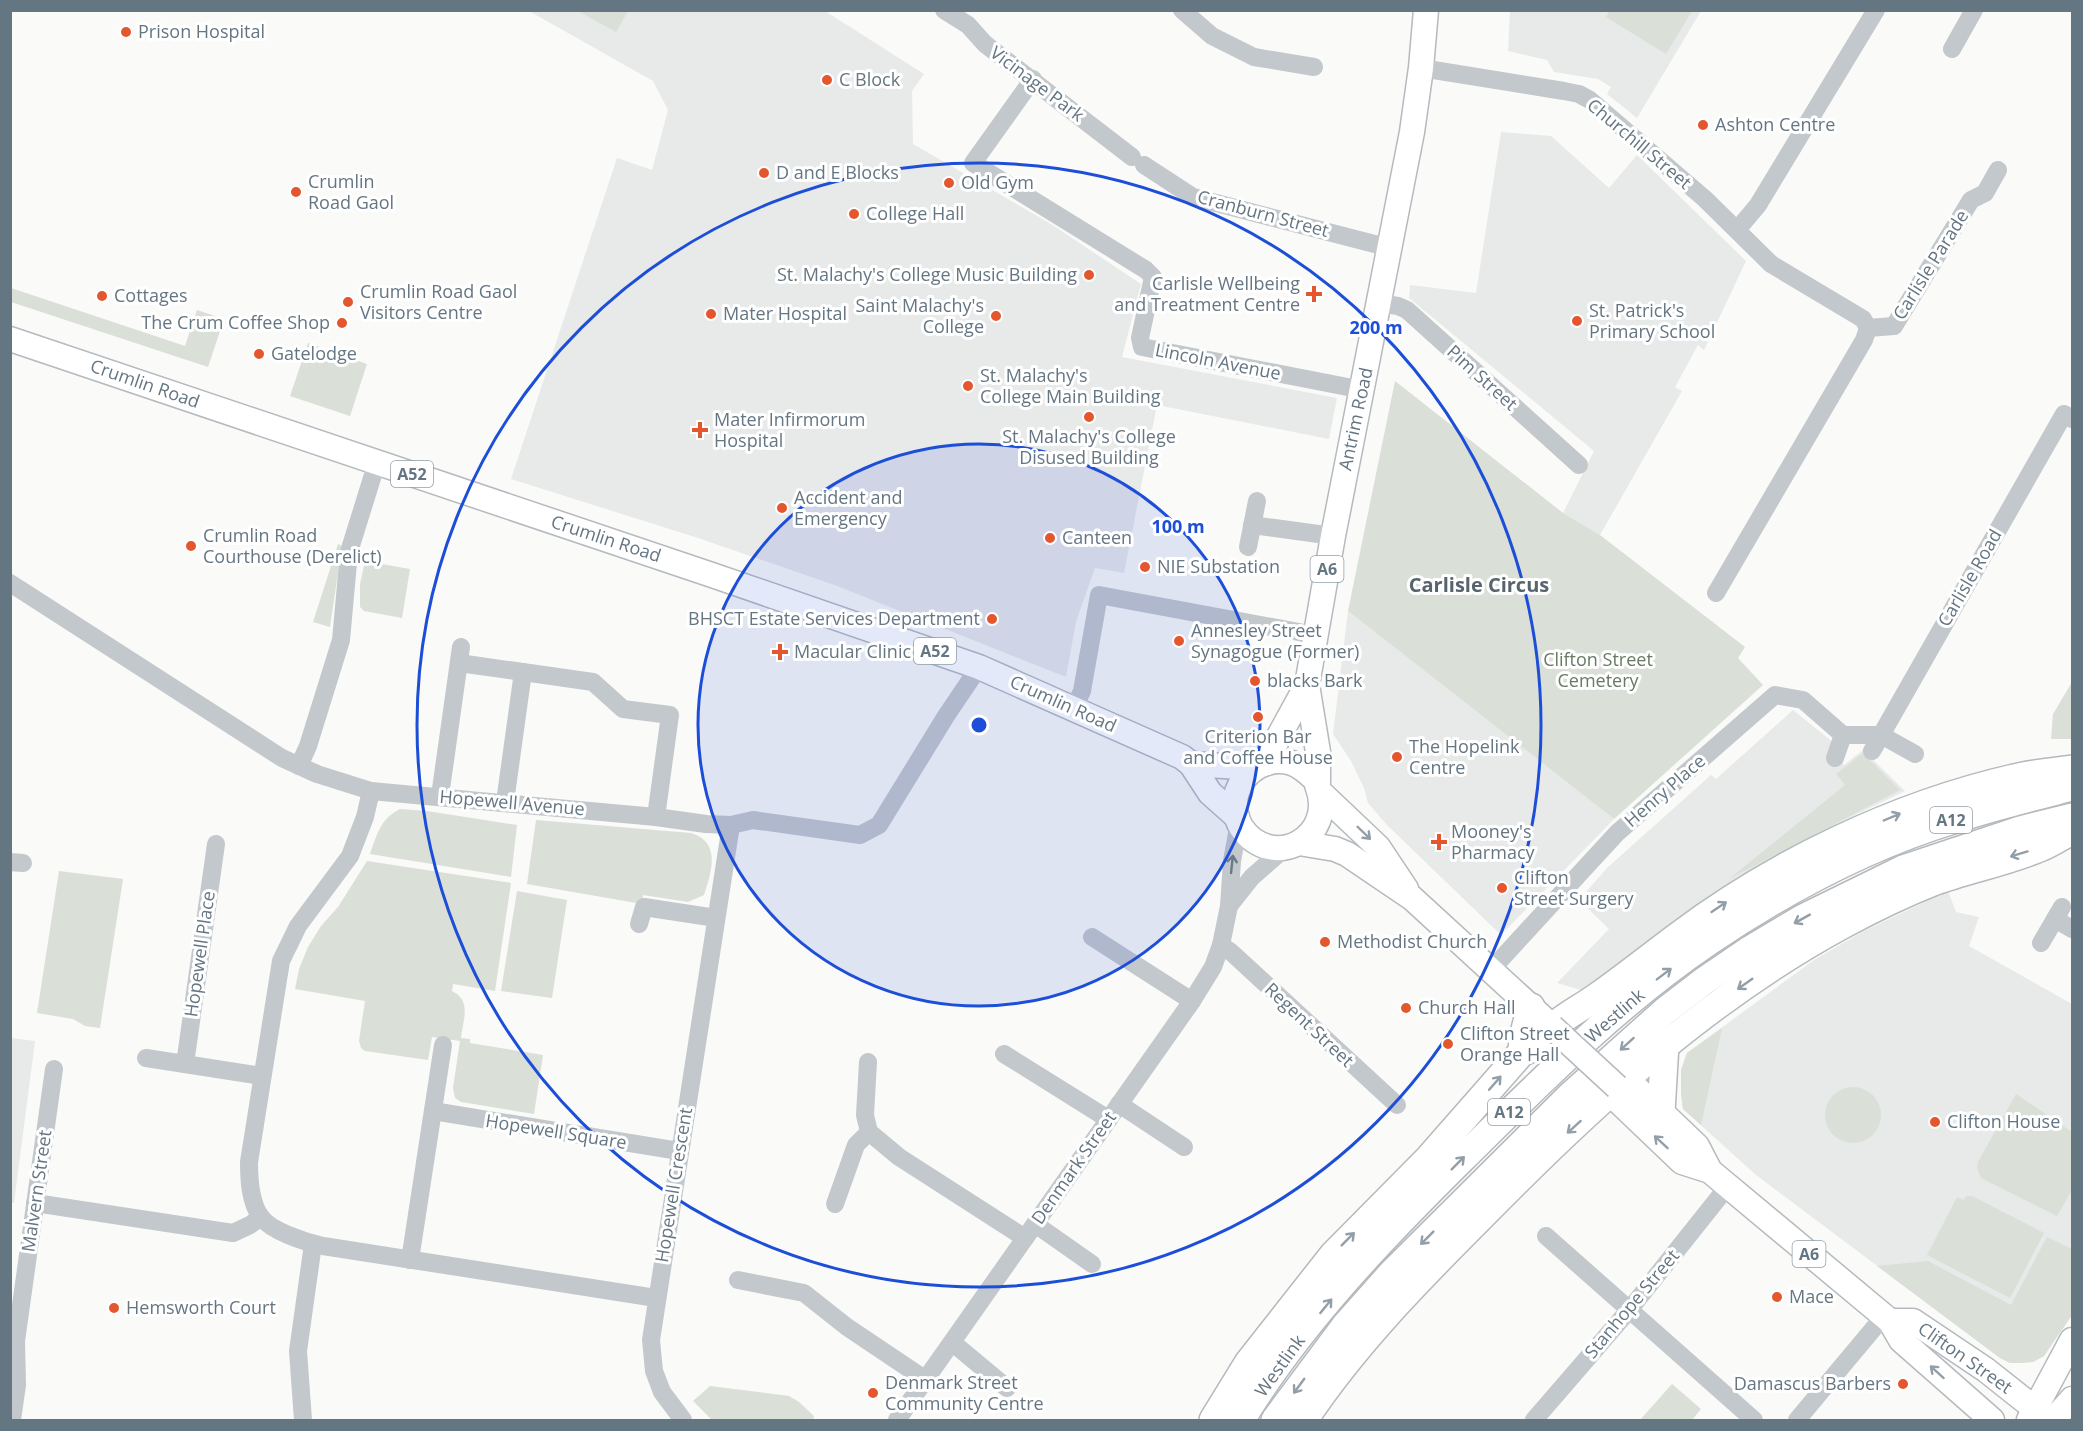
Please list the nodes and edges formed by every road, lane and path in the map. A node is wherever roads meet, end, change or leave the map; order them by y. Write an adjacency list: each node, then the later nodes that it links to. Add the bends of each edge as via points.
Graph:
1 (944, 10): 9 (street, Vicinage Park)
2 (1426, 10): 8 (main road, Antrim Road / A6)
3 (1876, 10): 12 (street, via 1758,204)
4 (1974, 10): 6 (street)
5 (1189, 12): 7 (street, via 1212,36 1254,57)
6 (1952, 49)
7 (1314, 66)
8 (1421, 68): 12 (street, Churchill Street, via 1579,94 1657,157); 13 (main road, Antrim Road / A6)
9 (1033, 79): 10 (street, Vicinage Park); 17 (street, Lincoln Avenue, via 973,163 1154,277 1140,338 1142,347)
10 (1138, 161): 13 (street, Cranburn Street, via 1193,197)
11 (1998, 170): 15 (street, Carlisle Parade, via 1985,193 1971,200 1894,326)
12 (1737, 230): 15 (street, Carlisle Parade, via 1771,264 1863,319)
13 (1390, 248): 14 (main road, Antrim Road / A6)
14 (1379, 303): 17 (main road, Antrim Road / A6); 20 (street, Pim Street, via 1407,310)
15 (1868, 328): 26 (street)
16 (10, 339): 19 (main road, Crumlin Road / A52)
17 (1363, 390): 23 (main road, Antrim Road / A6)
18 (2073, 419): 33 (street, Carlisle Road, via 2064,414)
19 (377, 462): 28 (main road, Crumlin Road / A52); 39 (street, via 349,552 341,640)
20 (1579, 465)
21 (1257, 501): 22 (street)
22 (1252, 525): 23 (street); 24 (street)
23 (1333, 536): 27 (main road, Antrim Road / A6)
24 (1248, 547)
25 (10, 583): 39 (street, Hopewell Avenue)
26 (1716, 593)
27 (1315, 635): 30 (main road, Antrim Road / A6); 31 (street, via 1099,595 1082,691)
28 (979, 667): 31 (main road, Crumlin Road / A52); 49 (street, Hopewell Avenue, via 879,825 860,835 753,820)
29 (523, 672): 44 (street, via 460,655); 45 (street); 46 (street, via 593,682 622,709 670,715)
30 (1306, 686): 38 (main road, Antrim Road / A6); 42 (main road, Antrim Road / A6, via 1318,752)
31 (1074, 708): 37 (main road, Crumlin Road / A52)
32 (1843, 735): 33 (street); 36 (street); 61 (street, Henry Place, via 1803,700 1775,695 1617,833)
33 (1881, 735): 34 (street, Carlisle Road); 35 (street)
34 (1872, 751)
35 (1915, 754)
36 (1835, 758)
37 (1191, 764): 38 (main road, Crumlin Road / A52); 48 (main road, Crumlin Road / A52, via 1210,793)
38 (1261, 765): 42 (main road, A6, via 1292,763 1304,769); 48 (main road, A6, via 1246,775 1236,795)
39 (299, 766): 43 (street, Hopewell Avenue)
40 (2073, 769): 64 (highway, one-way to 40, via 1731,899 1830,845 1960,792 2016,777)
41 (2073, 787): 109 (highway, Westlink / A12, one-way to 41, via 1293,1346 1413,1207 1608,1020 1658,979 1774,900 1845,864 1952,820)
42 (1319, 788): 52 (main road, A6, via 1319,822 1311,834); 53 (main road, Clifton Street / A6, one-way to 53, via 1378,847)
43 (371, 791): 44 (street, Hopewell Avenue); 73 (street, via 350,856 298,926 281,961)
44 (440, 796): 45 (street, Hopewell Avenue)
45 (505, 802): 46 (street, Hopewell Avenue)
46 (656, 817): 49 (street, Hopewell Avenue)
47 (2073, 817): 110 (highway, Westlink / A12, one-way to 110, via 2020,830 1903,869 1803,918 1696,987 1571,1095 1392,1273 1344,1326)
48 (1238, 820): 52 (main road, A6, via 1247,835 1258,843 1272,848); 54 (street, Denmark Street, one-way to 48)
49 (731, 825): 55 (street, Hopewell Crescent)
50 (2073, 831): 65 (highway, one-way to 65, via 2041,847 1933,882 1844,924 1752,979)
51 (216, 844): 71 (street, Hopewell Place)
52 (1292, 845): 53 (main road, Clifton Street / A6, via 1347,854); 54 (street, Denmark Street, via 1252,877)
53 (1412, 898): 61 (main road, Clifton Street / A6)
54 (1229, 906): 60 (street, Denmark Street)
55 (716, 918): 56 (street, via 644,907); 81 (street, Hopewell Crescent)
56 (639, 924)
57 (2073, 929): 59 (street, via 2059,913)
58 (1092, 937): 62 (street)
59 (2041, 943)
60 (1221, 945): 62 (street, Denmark Street, via 1213,967); 75 (street, Regent Street)
61 (1490, 971): 63 (main road, Clifton Street / A6)
62 (1192, 1001): 77 (street, Denmark Street)
63 (1530, 1007): 64 (main road, Clifton Street / A6); 67 (highway)
64 (1552, 1027): 67 (highway, via 1535,1048); 74 (main road, Clifton Street / A6, bridge)
65 (1665, 1044): 74 (highway); 78 (highway)
66 (443, 1045): 76 (street)
67 (1522, 1052): 108 (highway, one-way to 67, via 1248,1363 1333,1255 1429,1158)
68 (1004, 1054): 77 (street)
69 (146, 1058): 71 (street)
70 (868, 1062): 79 (street, via 865,1115)
71 (185, 1064): 73 (street)
72 (54, 1069): 83 (street, Malvern Street)
73 (262, 1076): 85 (street, via 249,1162 249,1186)
74 (1617, 1087): 78 (main road, Clifton Street / A6, via 1631,1083); 82 (main road, Clifton Street / A6, one-way to 74, via 1682,1162 1616,1099); 111 (highway, one-way to 111, via 1528,1168 1435,1262 1369,1335)
75 (1397, 1105)
76 (433, 1111): 81 (street, Hopewell Square); 89 (street)
77 (1114, 1112): 80 (street); 86 (street, Denmark Street)
78 (1661, 1112): 82 (main road, Clifton Street / A6, via 1697,1146)
79 (869, 1132): 84 (street, via 856,1145); 86 (street, via 899,1157)
80 (1184, 1147)
81 (679, 1151): 92 (street, Hopewell Crescent)
82 (1719, 1179): 93 (street, Stanhope Street); 94 (main road, Clifton Street / A6)
83 (35, 1203): 85 (street, via 233,1233); 98 (street, Malvern Street)
84 (835, 1204)
85 (261, 1217): 88 (street, via 284,1234)
86 (1030, 1231): 90 (street); 96 (street, Denmark Street)
87 (1546, 1236): 93 (street)
88 (313, 1244): 89 (street); 105 (street, via 298,1351)
89 (410, 1260): 92 (street)
90 (1092, 1264)
91 (738, 1280): 99 (street, via 804,1293)
92 (657, 1298): 106 (street, Hopewell Crescent, via 651,1340 654,1371)
93 (1629, 1309): 112 (street, Stanhope Street); 113 (street)
94 (1887, 1319): 102 (main road, Clifton Street / A6, one-way to 94, via 1901,1340); 103 (main road, Clifton Street, via 1913,1321 1986,1370); 114 (street)
95 (2073, 1340): 97 (main road)
96 (953, 1344): 99 (street, Denmark Street); 100 (street)
97 (2067, 1358): 103 (main road)
98 (14, 1359): 104 (street, Malvern Street, via 17,1385)
99 (926, 1380): 107 (street, Denmark Street)
100 (1007, 1388)
101 (2073, 1399): 103 (main road)
102 (1985, 1417)
103 (2041, 1418)
104 (12, 1420)
105 (303, 1420)
106 (683, 1420)
107 (897, 1420)
108 (1213, 1420)
109 (1241, 1420)
110 (1275, 1420)
111 (1304, 1420)
112 (1534, 1420)
113 (1754, 1420)
114 (1797, 1420)

